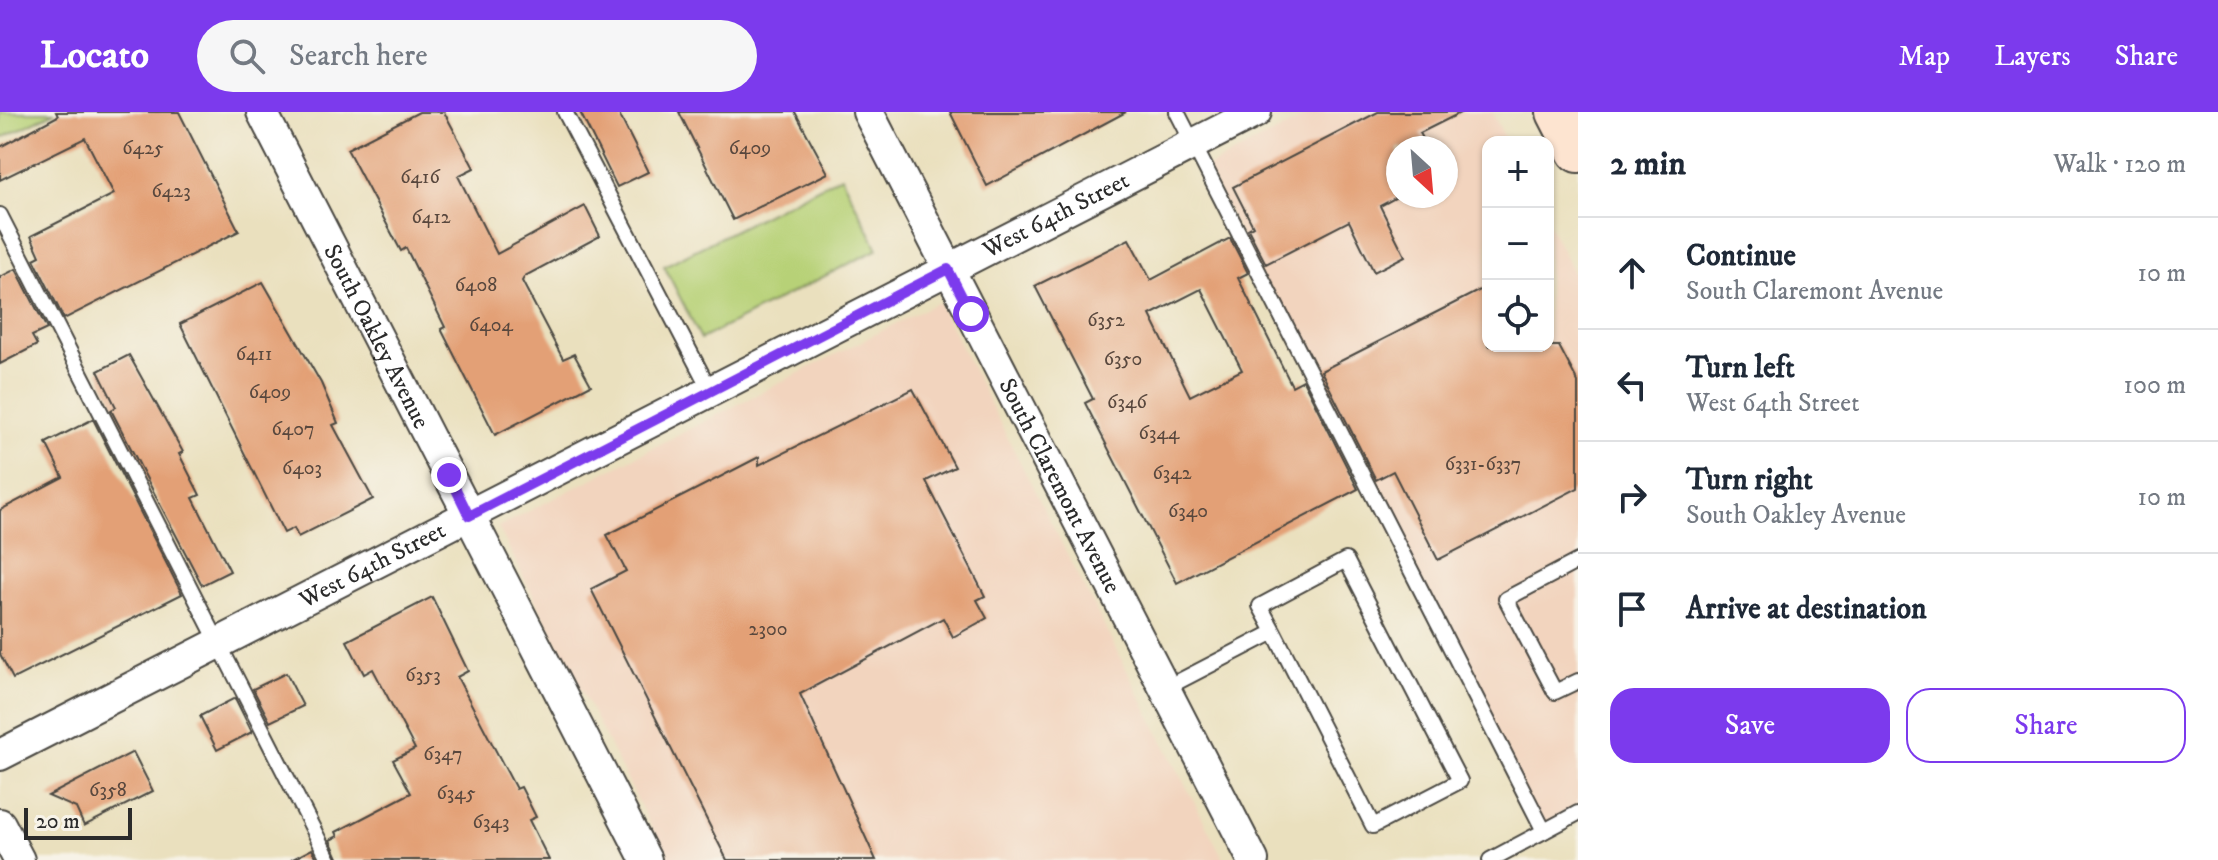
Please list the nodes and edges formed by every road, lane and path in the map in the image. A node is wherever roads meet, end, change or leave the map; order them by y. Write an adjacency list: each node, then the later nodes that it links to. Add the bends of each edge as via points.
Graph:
1 (262, 112): 12 (street, South Oakley Avenue)
2 (565, 112): 11 (lane)
3 (868, 112): 10 (street, South Claremont Avenue)
4 (1177, 112): 7 (lane)
5 (1256, 112): 7 (street, West 64th Street)
6 (1558, 112): 8 (main road)
7 (1194, 144): 10 (street, West 64th Street); 21 (lane)
8 (1578, 151)
9 (0, 215): 15 (lane)
10 (948, 269): 11 (street, West 64th Street); 17 (street, South Claremont Avenue)
11 (711, 392): 12 (street, West 64th Street)
12 (469, 516): 15 (street, West 64th Street); 24 (street, South Oakley Avenue)
13 (1578, 561): 16 (lane, via 1506,599 1555,692)
14 (1274, 632): 14 (lane, via 1260,606 1346,560 1460,781 1373,826); 17 (lane)
15 (220, 643): 18 (street, West 64th Street); 23 (lane)
16 (1578, 681)
17 (1164, 689): 25 (street, South Claremont Avenue)
18 (0, 755)
19 (1578, 813): 21 (lane)
20 (0, 824): 22 (street)
21 (1544, 831): 26 (lane)
22 (19, 860)
23 (329, 860)
24 (646, 860)
25 (1253, 860)
26 (1490, 860)

